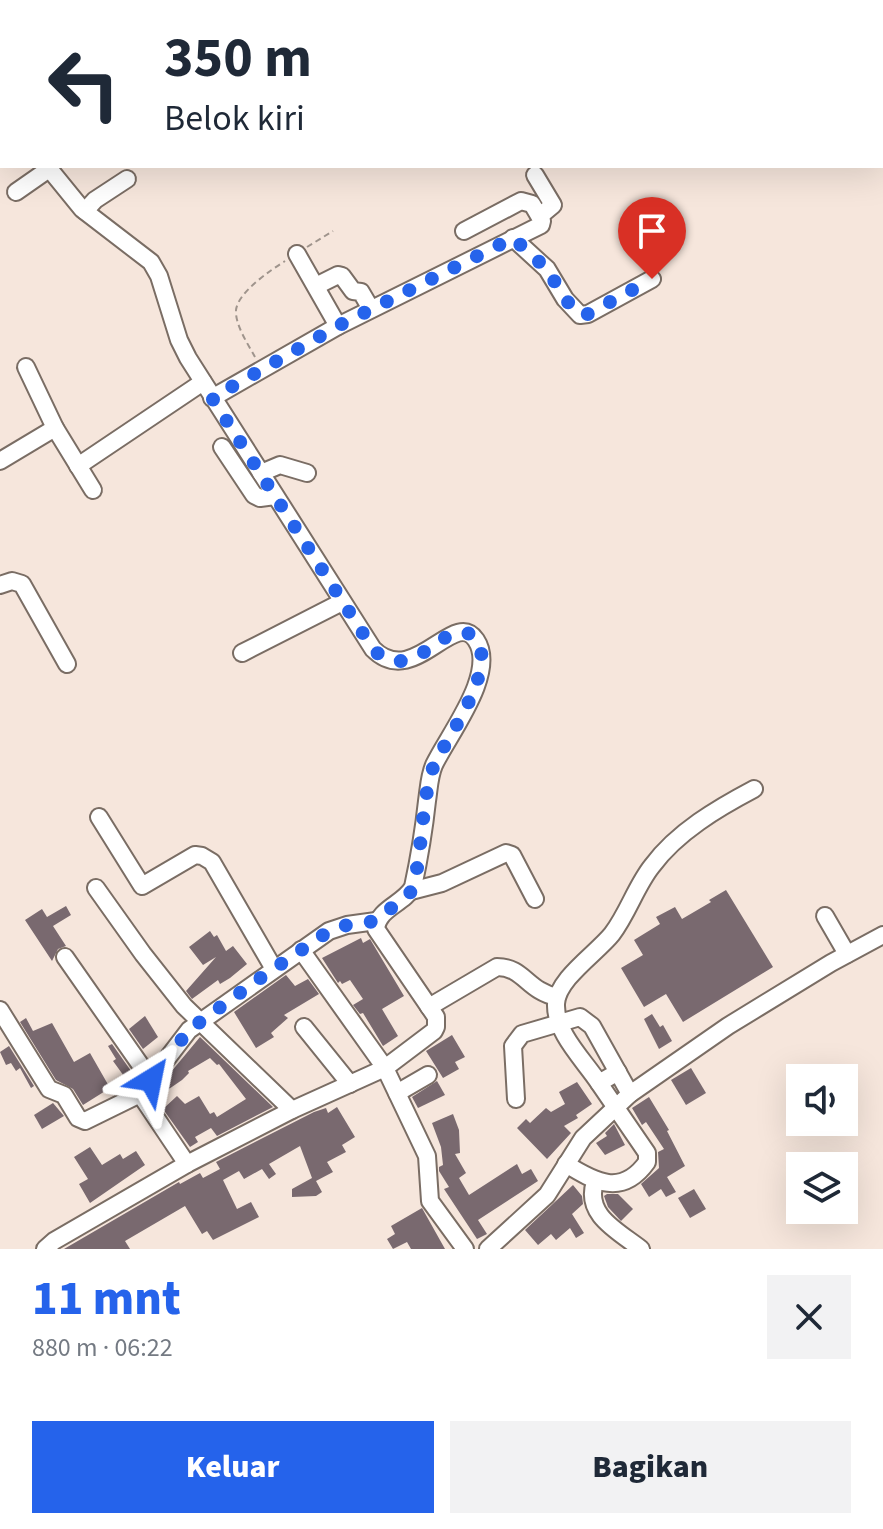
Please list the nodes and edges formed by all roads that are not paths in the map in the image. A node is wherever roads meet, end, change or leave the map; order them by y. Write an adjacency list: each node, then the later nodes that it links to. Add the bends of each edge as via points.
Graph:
1 (48, 168): 4 (street); 5 (street)
2 (535, 175): 6 (street, via 553,205)
3 (127, 179): 5 (street)
4 (16, 192)
5 (85, 211): 15 (street, via 151,262 179,340)
6 (541, 215): 7 (street, via 521,201); 8 (street, via 541,225)
7 (464, 231)
8 (513, 238): 10 (street, via 547,269 580,315); 12 (street)
9 (297, 254): 11 (street)
10 (652, 279)
11 (316, 286): 12 (street, via 342,276); 13 (street)
12 (371, 309): 13 (street)
13 (338, 326): 16 (street)
14 (26, 367): 17 (street)
15 (203, 382): 16 (street); 20 (street)
16 (212, 398): 21 (street)
17 (55, 428): 19 (street); 20 (street)
18 (222, 447): 24 (street, via 257,497)
19 (0, 461)
20 (78, 466): 23 (street)
21 (261, 473): 22 (street, via 277,465); 24 (street)
22 (307, 473)
23 (93, 490)
24 (275, 496): 26 (street)
25 (0, 585): 28 (street, via 22,584)
26 (342, 602): 27 (street); 32 (street, via 366,641 388,660 402,662 463,632 479,647 473,693 429,781)
27 (242, 653)
28 (67, 664)
29 (754, 789): 41 (street, via 720,807 652,866 612,934)
30 (99, 817): 40 (street, via 142,886 195,855 212,862)
31 (96, 888): 44 (street, via 168,987)
32 (411, 891): 33 (street, via 442,883 506,853 512,855); 35 (street)
33 (535, 899)
34 (825, 916): 38 (street)
35 (376, 921): 37 (street, via 338,927); 42 (street, via 377,932)
36 (883, 935): 38 (street)
37 (301, 950): 40 (street); 47 (street)
38 (847, 954): 55 (street, via 728,1026)
39 (65, 957): 50 (street)
40 (274, 969): 44 (street)
41 (557, 997): 42 (street, via 535,990 518,972 497,967); 45 (street)
42 (429, 1007): 47 (street, via 436,1017 434,1031)
43 (0, 1010): 54 (street, via 49,1089 64,1095 82,1120)
44 (200, 1021): 50 (street); 58 (street)
45 (558, 1024): 48 (street, via 587,1020); 51 (street); 56 (street, via 516,1039)
46 (304, 1027): 52 (street)
47 (385, 1068): 52 (street); 53 (street)
48 (618, 1072): 51 (street); 55 (street)
49 (428, 1075): 53 (street)
50 (151, 1080): 54 (street)
51 (599, 1083): 57 (street)
52 (350, 1084): 58 (street)
53 (397, 1093): 63 (street, via 427,1156 430,1201)
54 (140, 1094): 59 (street)
55 (630, 1094): 57 (street)
56 (516, 1099)
57 (615, 1108): 60 (street, via 583,1138); 61 (street, via 645,1149 647,1162 621,1182)
58 (292, 1110): 59 (street)
59 (187, 1164): 62 (street)
60 (566, 1164): 61 (street); 64 (street, via 547,1195)
61 (595, 1182): 65 (street, via 591,1198 599,1215)
62 (45, 1249)
63 (465, 1249)
64 (488, 1249)
65 (641, 1249)

